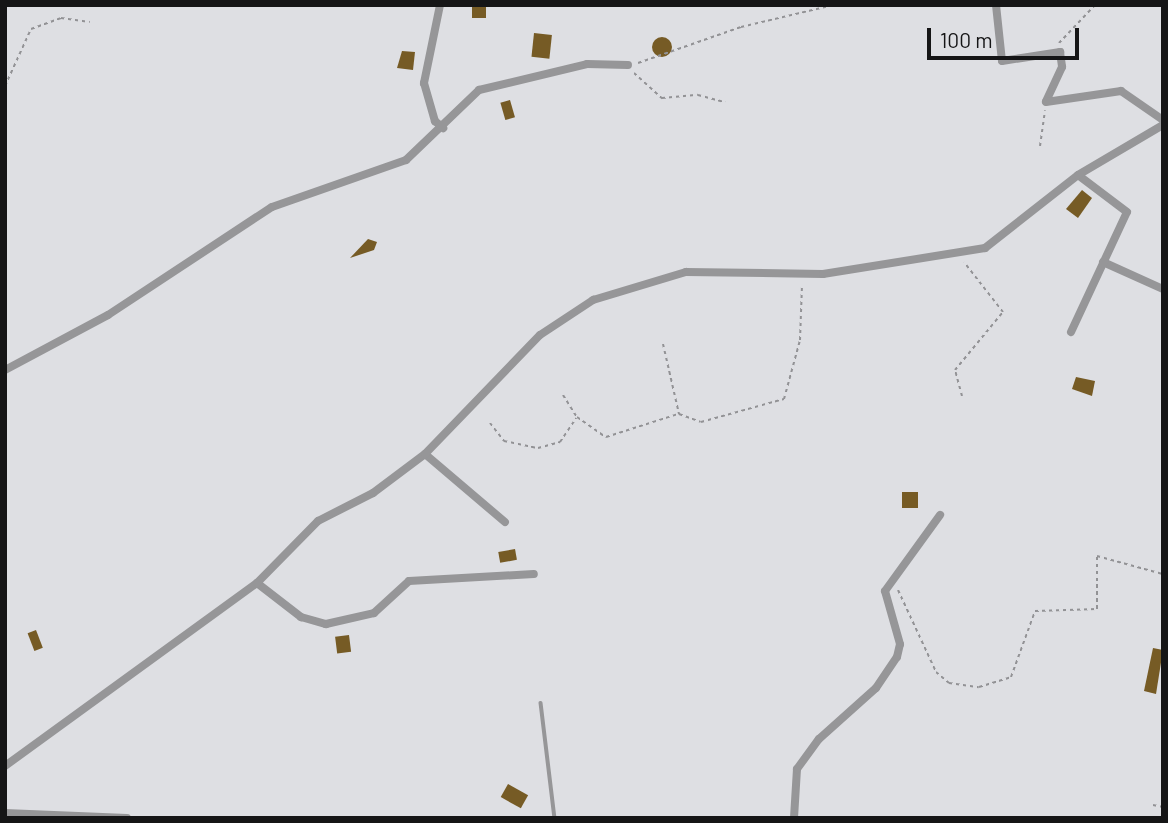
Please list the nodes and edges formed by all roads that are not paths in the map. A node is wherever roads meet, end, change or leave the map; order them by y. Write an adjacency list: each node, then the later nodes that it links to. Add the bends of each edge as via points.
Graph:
1 (440, 5): 5 (street, via 424,83 435,121)
2 (996, 5): 4 (street, via 1002,61 1046,50 1062,59 1046,102 1121,91)
3 (628, 65): 5 (street, via 587,64 479,90)
4 (1163, 122): 6 (street)
5 (443, 128): 10 (street, via 406,160 272,206 108,315)
6 (1078, 175): 7 (street, via 1127,212); 11 (street, via 1023,223 985,248 960,255 803,273 686,272 593,300 540,335)
7 (1103, 262): 8 (street); 9 (street)
8 (1163, 289)
9 (1071, 332)
10 (5, 370)
11 (425, 454): 13 (street); 15 (street, via 373,493 318,521)
12 (940, 515): 21 (street, via 884,599 901,643 897,657 876,688 819,739 797,769)
13 (505, 522)
14 (534, 574): 15 (street, via 408,581 374,613 326,624 301,617)
15 (257, 583): 17 (street)
16 (541, 703): 20 (lane)
17 (5, 766)
18 (5, 813): 19 (street)
19 (127, 818)
20 (555, 818)
21 (794, 818)

